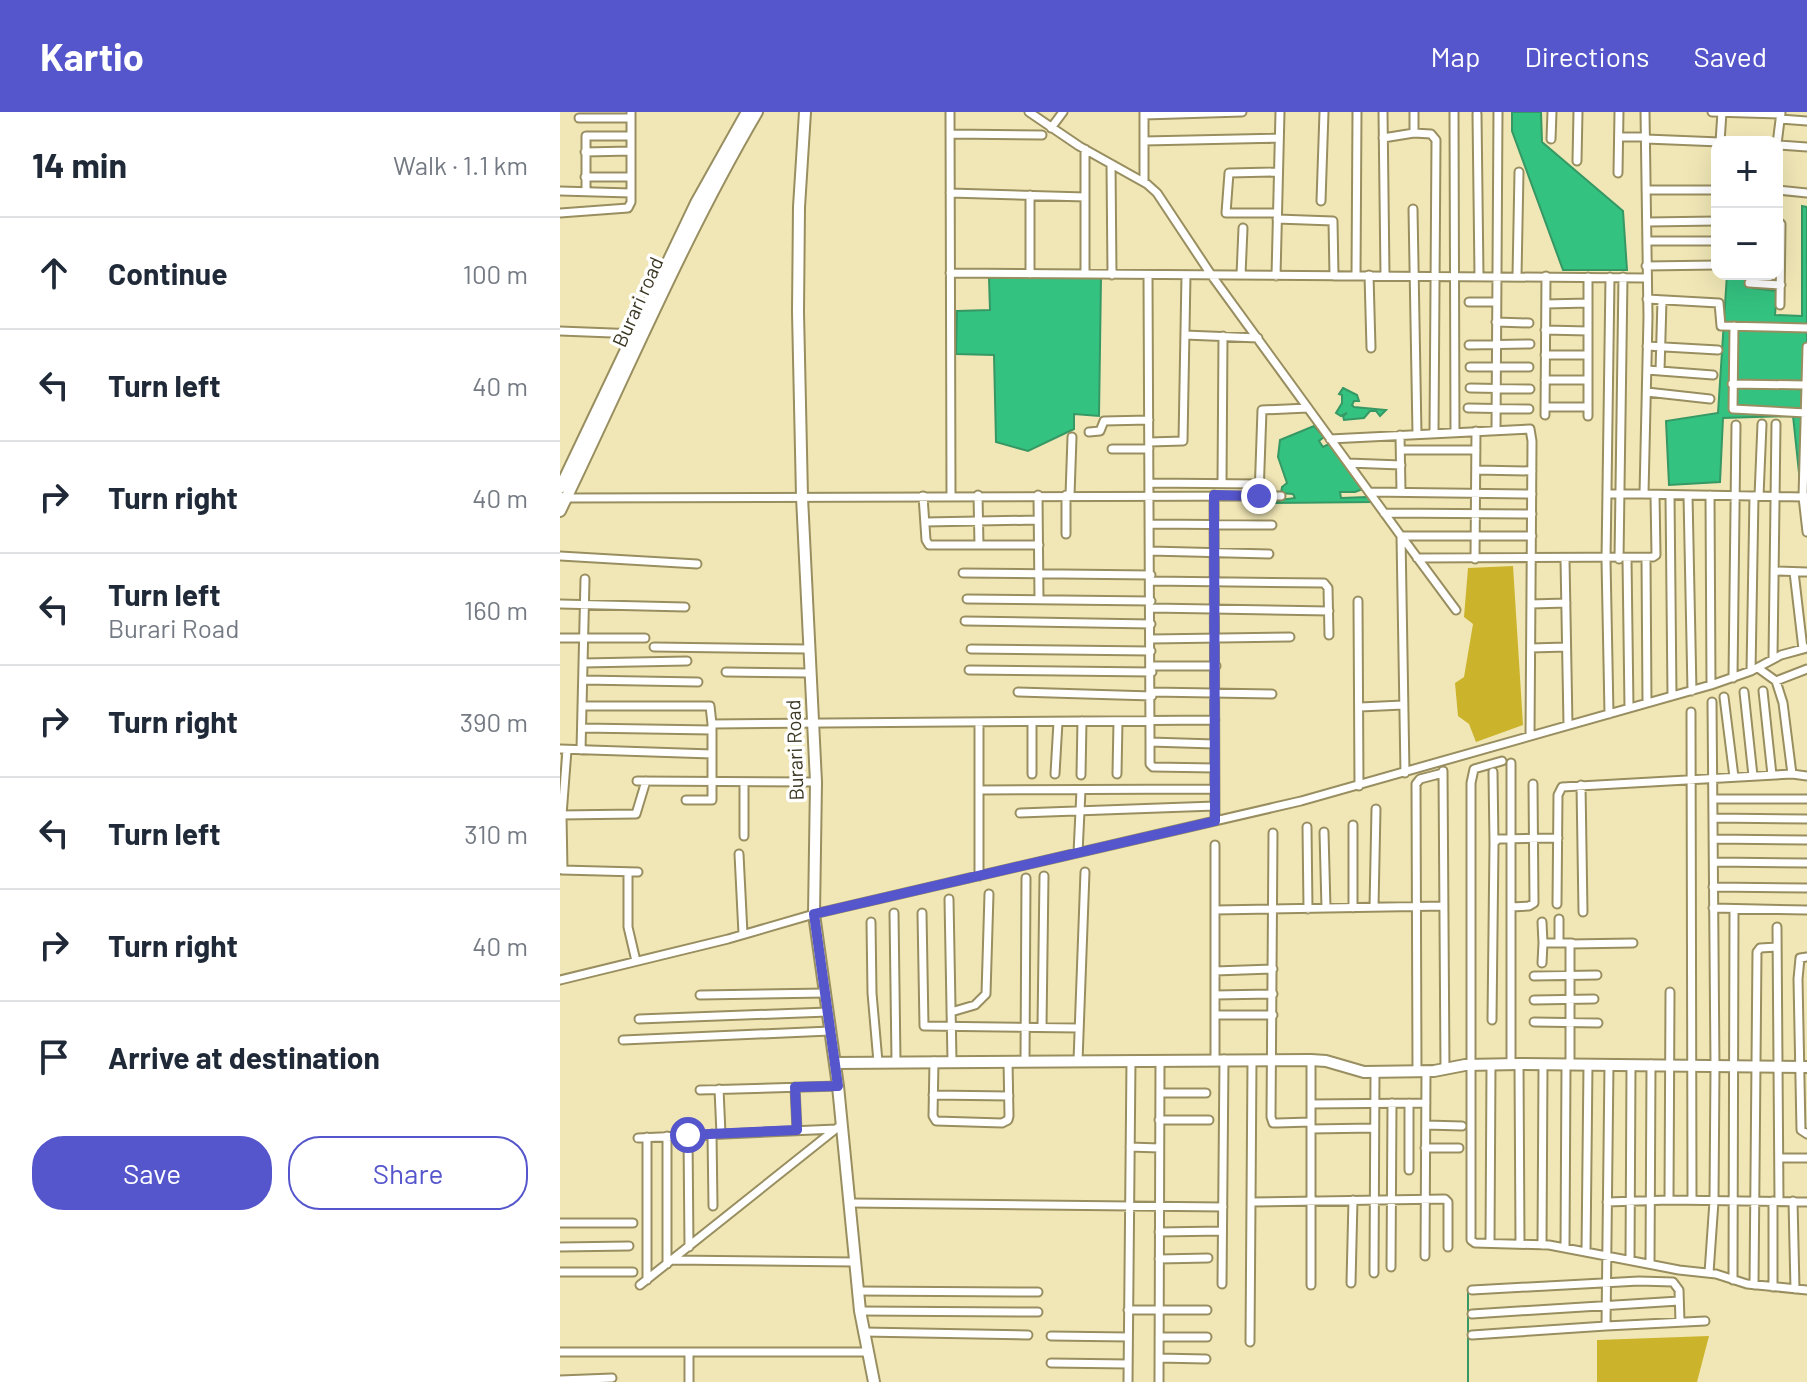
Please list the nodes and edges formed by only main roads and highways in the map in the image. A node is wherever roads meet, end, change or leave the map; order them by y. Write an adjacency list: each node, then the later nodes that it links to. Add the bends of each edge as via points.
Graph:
1 (747, 112): 4 (main road, Burari road, via 710,175)
2 (757, 112): 4 (main road, Burari road)
3 (805, 112): 7 (main road, Burari Road, via 798,260 802,497 816,782 815,919)
4 (638, 335): 5 (main road, Burari road)
5 (562, 494): 6 (main road, Burari road)
6 (560, 511)
7 (835, 1063): 8 (main road, via 1311,1060 1375,1072 1515,1064); 9 (main road, Burari Road, via 860,1311)
8 (1803, 1067)
9 (874, 1382)

